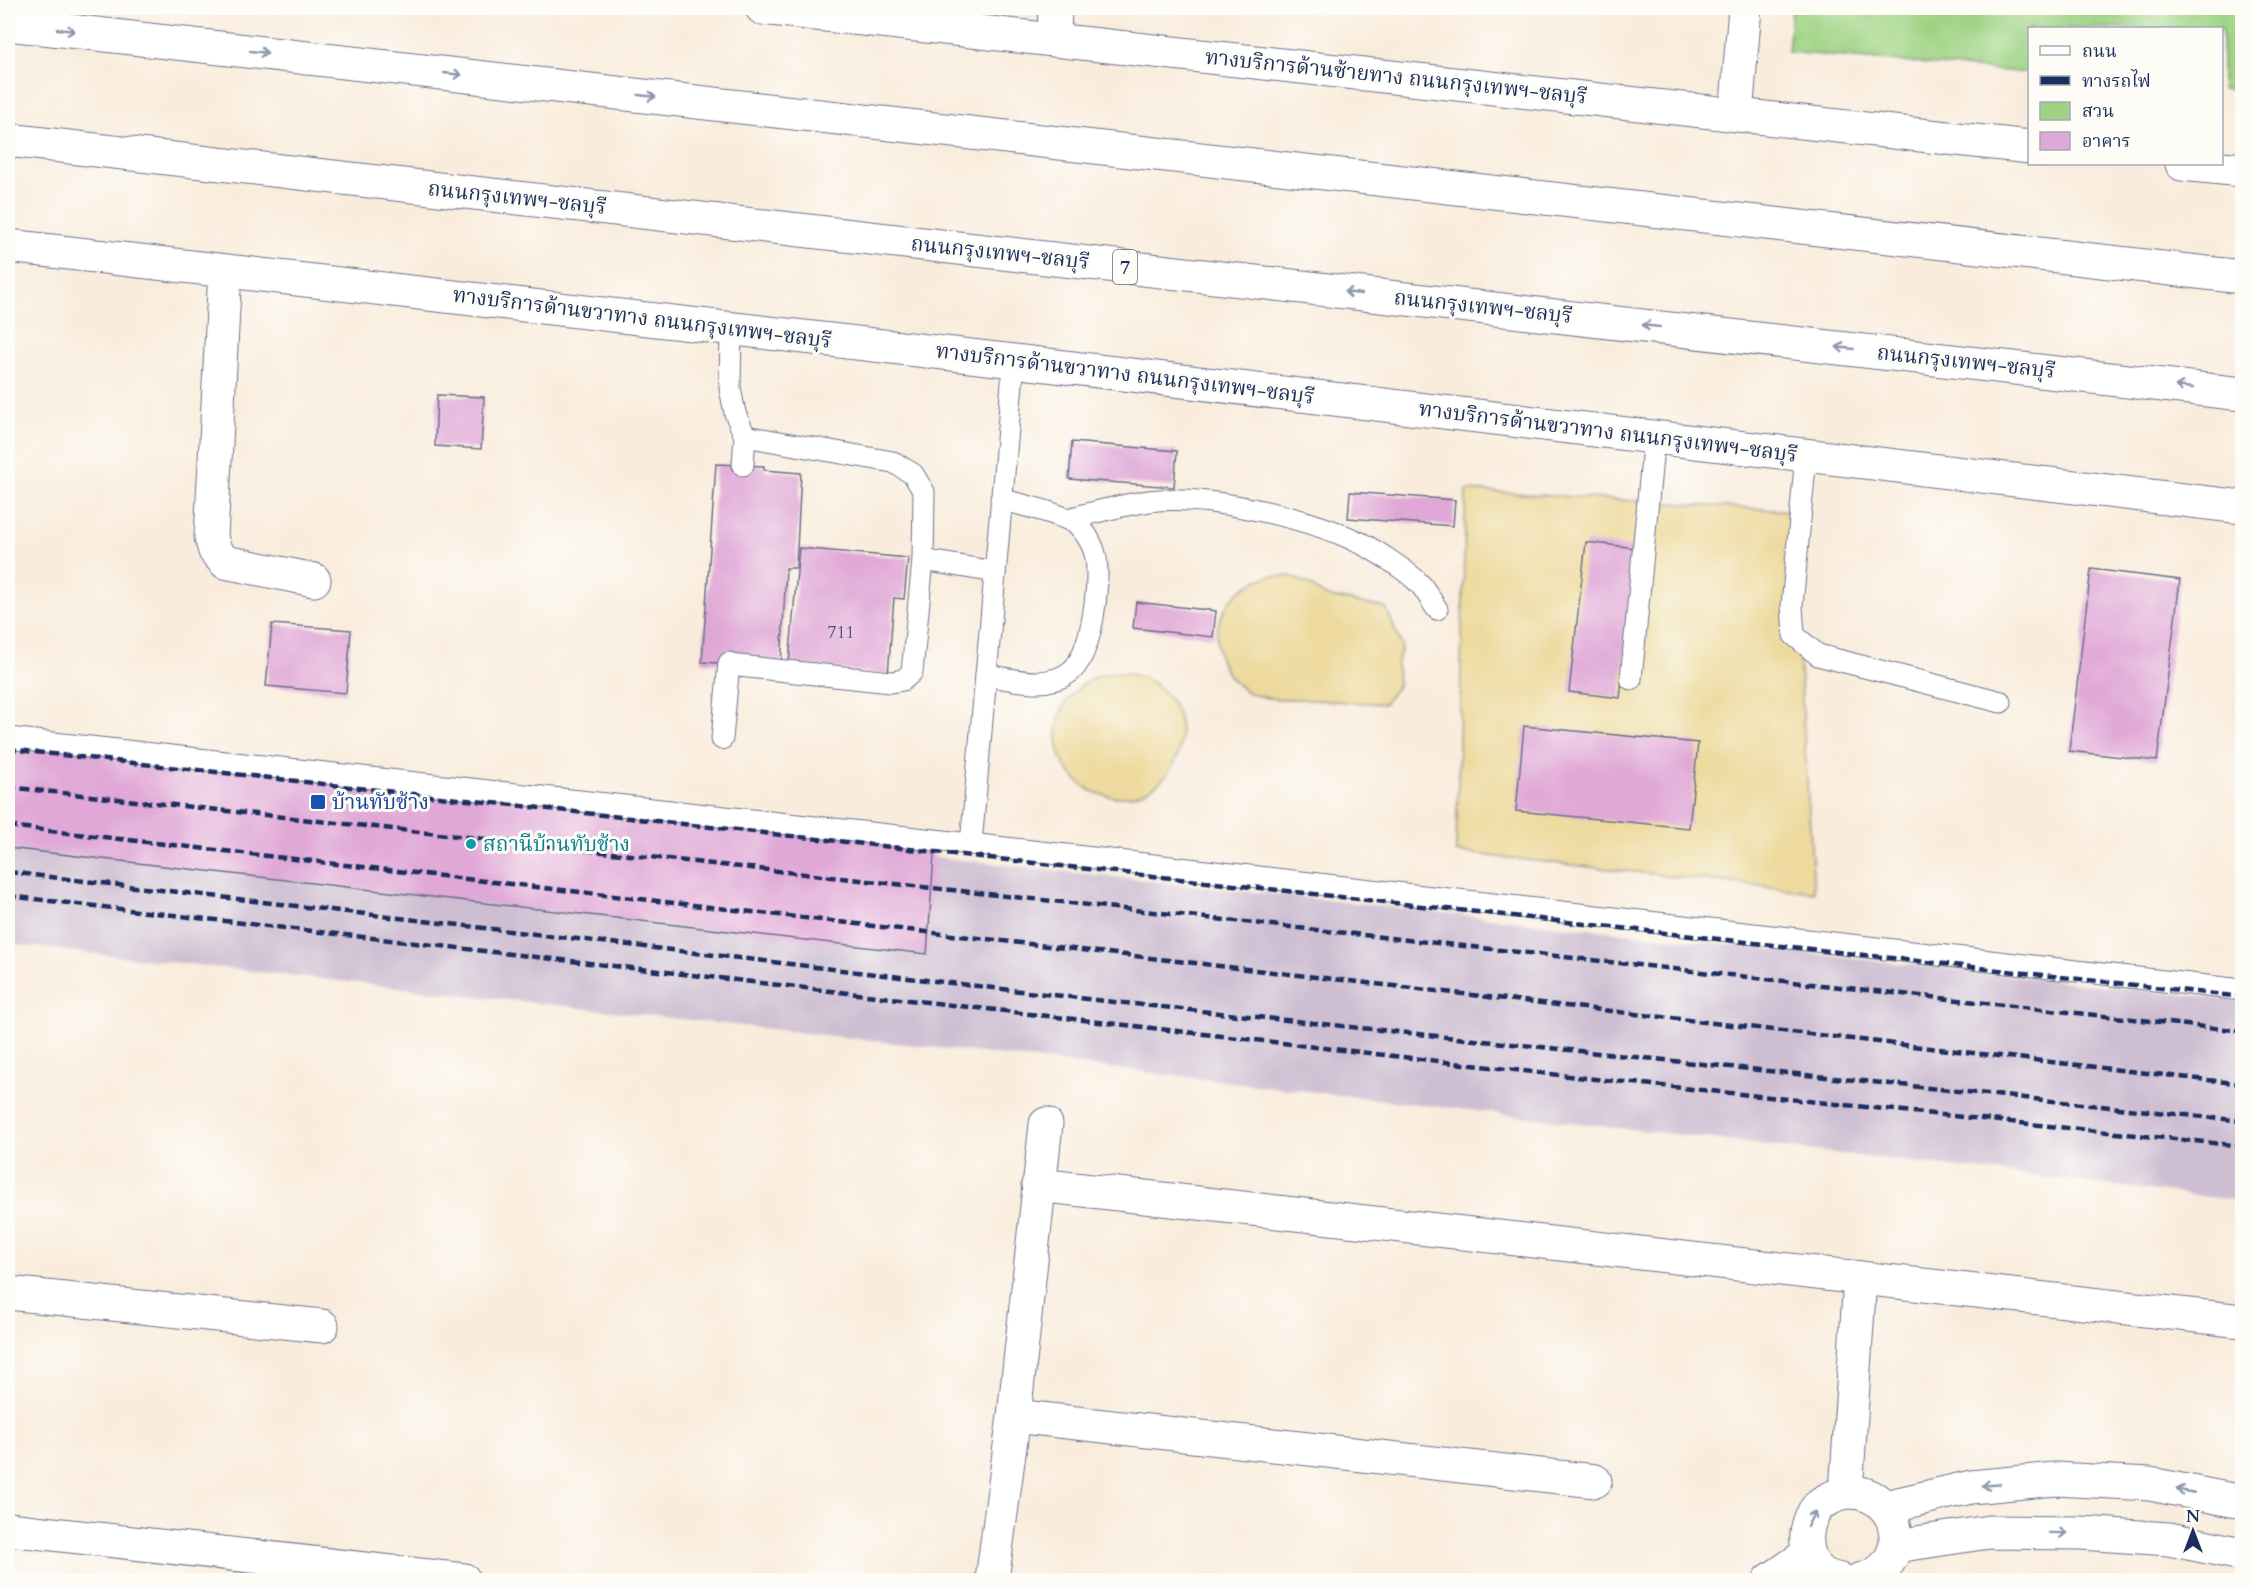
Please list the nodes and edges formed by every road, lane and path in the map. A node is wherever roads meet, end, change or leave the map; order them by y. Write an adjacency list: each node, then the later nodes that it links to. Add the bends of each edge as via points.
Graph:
1 (762, 8): 2 (main road, ทางบริการด้านซ้ายทาง ถนนกรุงเทพฯ-ชลบุรี)
2 (768, 8): 4 (main road, ทางบริการด้านซ้ายทาง ถนนกรุงเทพฯ-ชลบุรี)
3 (1745, 8): 6 (main road)
4 (1054, 23): 6 (main road, ทางบริการด้านซ้ายทาง ถนนกรุงเทพฯ-ชลบุรี)
5 (8, 24): 13 (main road, one-way to 13)
6 (1736, 115): 8 (main road, ทางบริการด้านซ้ายทาง ถนนกรุงเทพฯ-ชลบุรี)
7 (8, 140): 16 (main road, ถนนกรุงเทพฯ-ชลบุรี / 7, one-way to 7)
8 (2028, 147)
9 (2192, 165): 10 (main road)
10 (2242, 170)
11 (8, 246): 12 (main road, ทางบริการด้านขวาทาง ถนนกรุงเทพฯ-ชลบุรี)
12 (225, 271): 14 (main road, ทางบริการด้านขวาทาง ถนนกรุงเทพฯ-ชลบุรี); 26 (main road, via 211,537 214,551 225,562)
13 (2242, 277)
14 (731, 328): 15 (main road, ทางบริการด้านขวาทาง ถนนกรุงเทพฯ-ชลบุรี); 17 (lane, via 730,388)
15 (1014, 361): 18 (main road, ทางบริการด้านขวาทาง ถนนกรุงเทพฯ-ชลบุรี); 21 (lane)
16 (2242, 394)
17 (745, 436): 20 (lane); 24 (lane, via 893,462 913,474 924,492)
18 (1653, 437): 19 (main road, ทางบริการด้านขวาทาง ถนนกรุงเทพฯ-ชลบุรี); 29 (lane)
19 (1806, 455): 22 (main road, ทางบริการด้านขวาทาง ถนนกรุงเทพฯ-ชลบุรี); 30 (lane, via 1792,606 1794,635 1818,655)
20 (742, 465)
21 (1001, 499): 23 (lane); 25 (lane)
22 (2242, 507)
23 (1068, 519): 27 (lane, via 1150,501 1193,501 1316,525 1356,540 1396,567 1419,583); 28 (lane, via 1089,540 1096,559 1090,631 1080,660 1070,672 1052,681 1036,683)
24 (923, 560): 25 (lane); 32 (lane, via 912,672 903,680 891,682 729,664)
25 (995, 572): 28 (lane)
26 (314, 579)
27 (1437, 609)
28 (986, 675): 33 (lane)
29 (1631, 679)
30 (2001, 702)
31 (8, 738): 33 (lane)
32 (722, 739)
33 (971, 844): 34 (lane)
34 (2242, 990)
35 (1046, 1124): 36 (main road)
36 (1038, 1185): 37 (main road); 41 (main road)
37 (1860, 1278): 39 (main road); 43 (main road)
38 (8, 1293): 40 (main road)
39 (2242, 1321)
40 (322, 1326)
41 (1014, 1416): 42 (main road); 52 (main road)
42 (1595, 1481)
43 (1846, 1492): 45 (main road, via 1867,1494); 48 (main road, one-way to 43, via 1806,1526 1820,1503)
44 (2242, 1502): 45 (main road, one-way to 45, via 2150,1484 2055,1479 1971,1487)
45 (1885, 1507): 47 (main road, via 1895,1525)
46 (8, 1529): 51 (main road)
47 (1896, 1546): 49 (main road, one-way to 49, via 1989,1532 2082,1533 2169,1539); 50 (main road, via 1888,1565)
48 (1808, 1554): 50 (main road, via 1823,1574); 53 (main road)
49 (2242, 1554)
50 (1861, 1580)
51 (464, 1581)
52 (992, 1581)
53 (1770, 1581)

